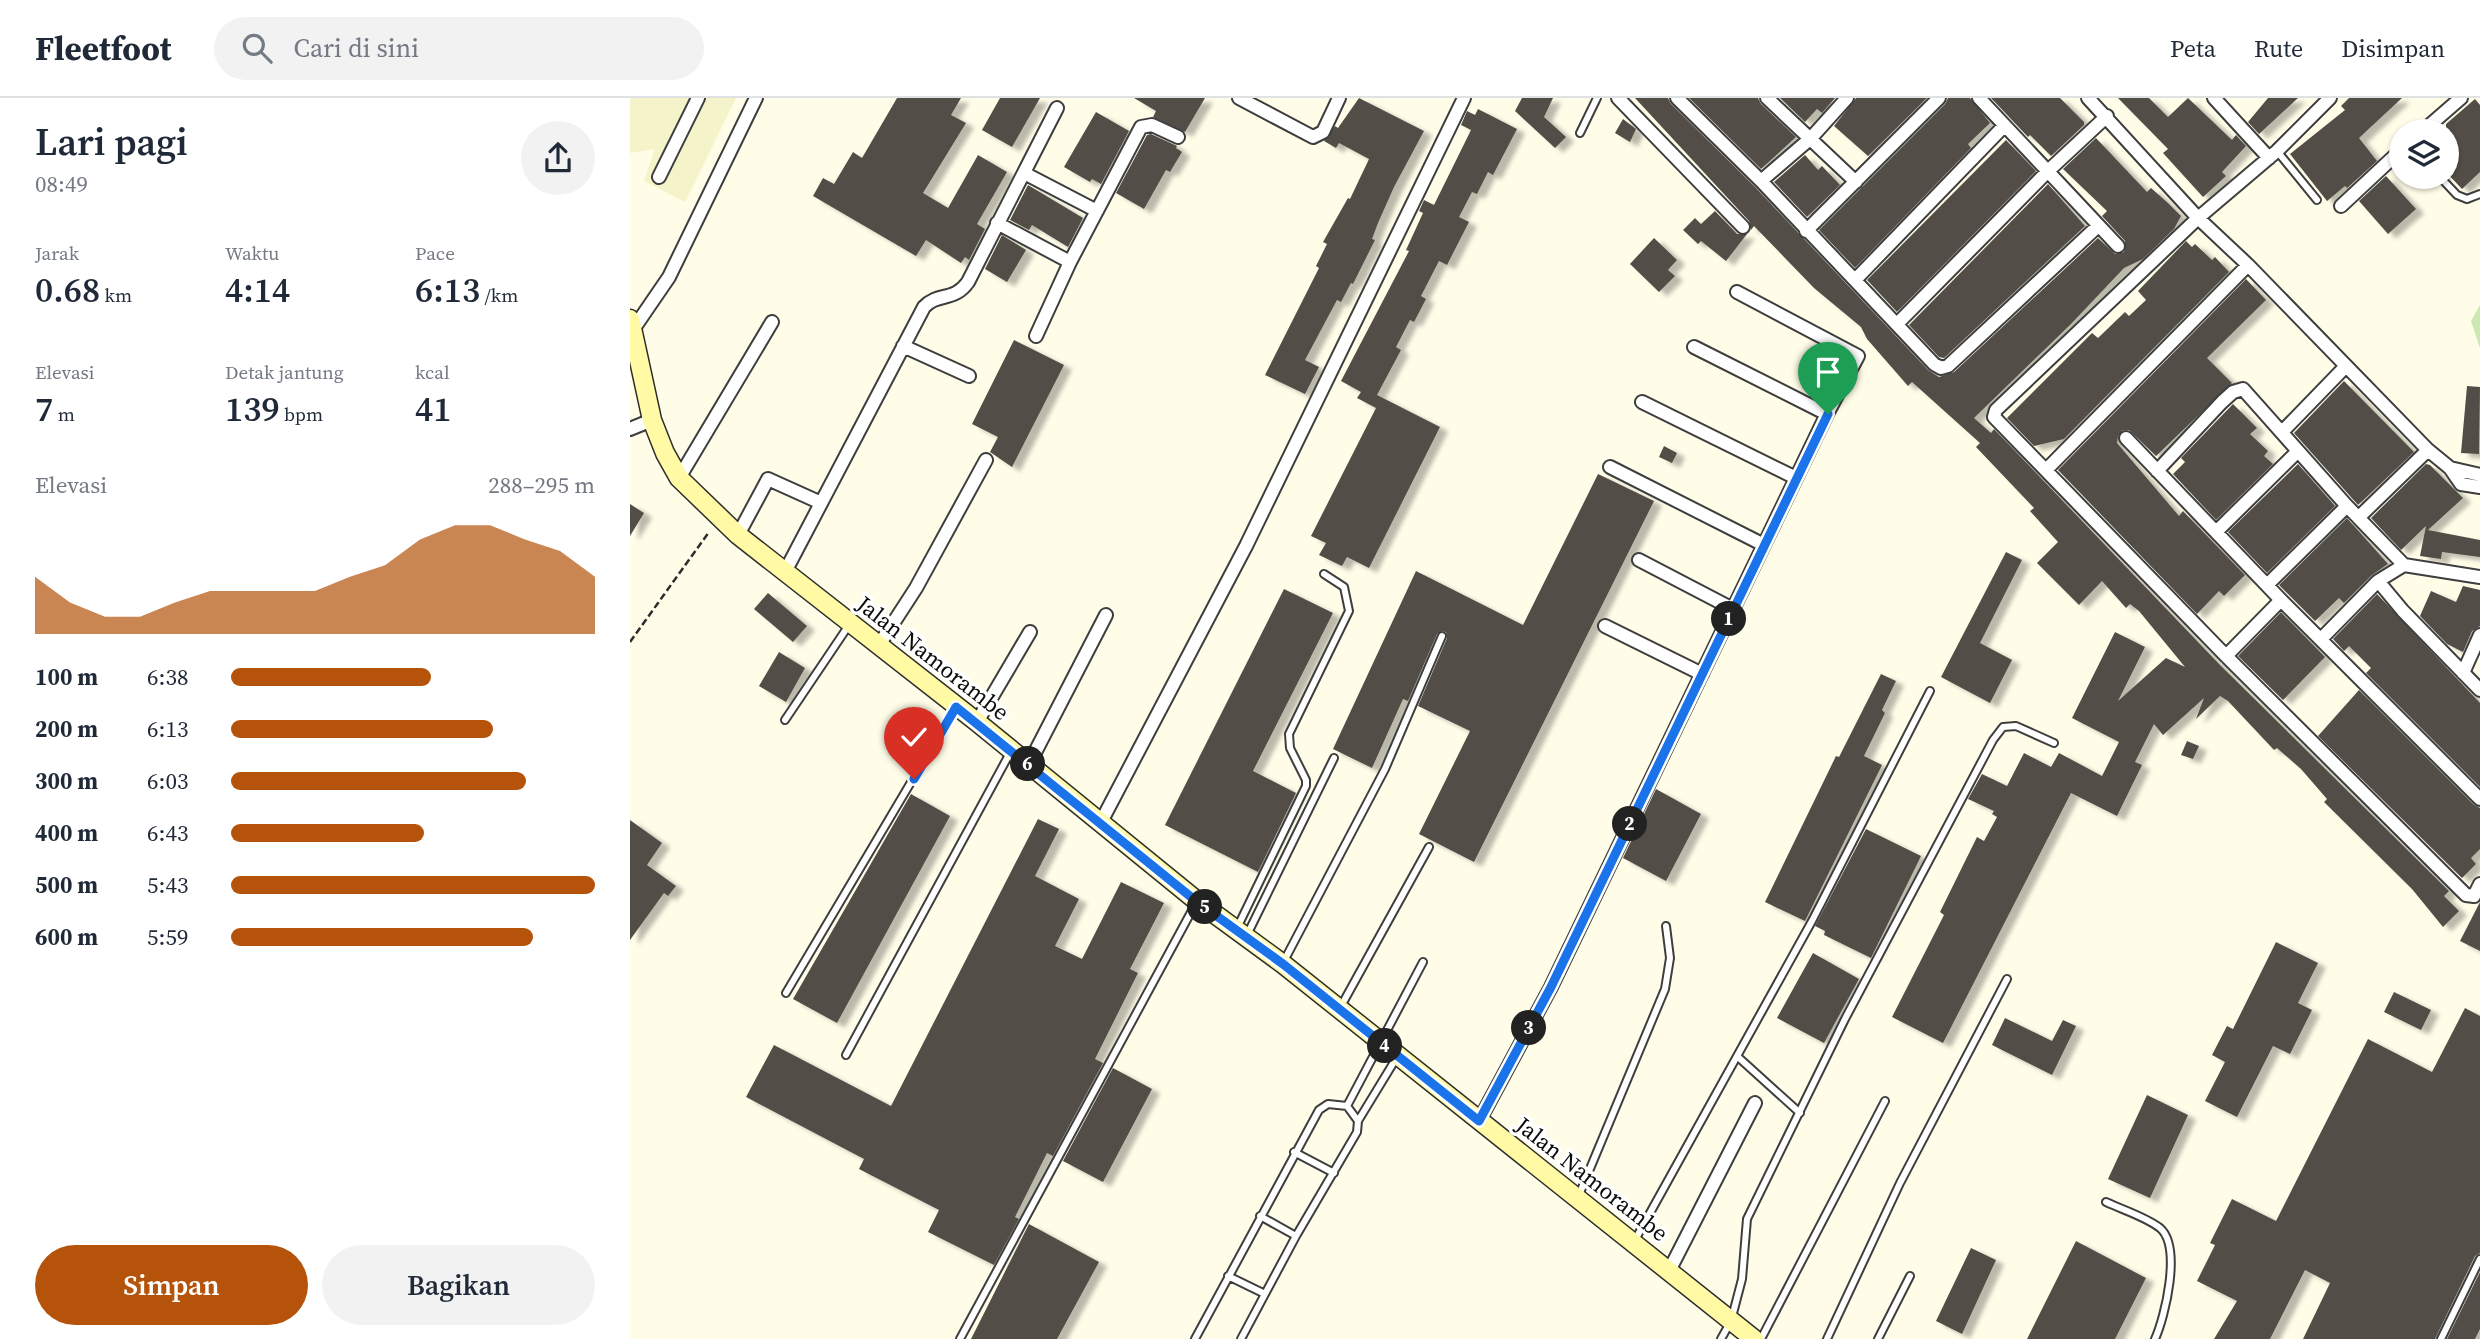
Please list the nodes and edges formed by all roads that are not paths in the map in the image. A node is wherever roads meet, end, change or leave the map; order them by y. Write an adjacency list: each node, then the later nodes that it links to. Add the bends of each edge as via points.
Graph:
1 (698, 98): 28 (street)
2 (756, 98): 48 (street, via 668,277)
3 (1239, 98): 4 (street, via 1313,137 1323,132)
4 (1339, 98)
5 (1465, 98): 107 (street, via 1246,546)
6 (1597, 98): 21 (lane)
7 (1618, 98): 39 (street)
8 (1677, 98): 29 (street)
9 (1767, 98): 23 (street)
10 (1847, 98): 23 (street)
11 (1939, 98): 30 (street)
12 (1979, 98): 20 (street)
13 (2088, 98): 18 (street)
14 (2214, 98): 24 (street)
15 (2330, 98): 24 (street)
16 (2462, 98): 19 (street)
17 (1057, 108): 27 (street)
18 (2107, 116): 26 (street); 36 (street)
19 (2437, 119)
20 (2004, 126): 26 (street); 44 (street)
21 (1580, 134)
22 (1178, 137): 35 (street, via 1152,125 1142,127)
23 (1811, 138): 29 (street); 30 (street)
24 (2273, 155): 33 (lane); 36 (street)
25 (2389, 161): 34 (street)
26 (2048, 171): 38 (street); 47 (street)
27 (1024, 173): 35 (street); 37 (street)
28 (659, 177)
29 (1761, 181): 40 (street)
30 (1856, 182): 40 (street)
31 (2452, 189): 32 (lane, via 2467,199)
32 (2480, 194)
33 (2318, 200)
34 (2341, 206)
35 (1097, 211): 42 (street)
36 (2197, 219): 43 (street); 65 (street, via 1994,412 1995,420)
37 (997, 223): 42 (street); 50 (street, via 960,293 930,301)
38 (2098, 226): 41 (street); 47 (street, via 1948,366 1934,364)
39 (1743, 227)
40 (1807, 231): 44 (street)
41 (2118, 246)
42 (1070, 262): 49 (street)
43 (2248, 265): 52 (street); 65 (street)
44 (1855, 280): 47 (street)
45 (1737, 292): 55 (street, via 1858,356)
46 (772, 322): 68 (street)
47 (1898, 323)
48 (632, 335): 56 (main road, Jalan Namorambe)
49 (1036, 336)
50 (903, 346): 53 (street); 71 (street)
51 (1694, 347): 55 (street)
52 (2346, 366): 58 (street); 60 (street)
53 (969, 376)
54 (1642, 402): 69 (street)
55 (1828, 414): 69 (street)
56 (652, 420): 57 (street); 68 (main road, Jalan Namorambe)
57 (630, 429)
58 (2282, 432): 61 (street); 66 (street, via 2238,389)
59 (2126, 438): 66 (street)
60 (2428, 450): 64 (street); 73 (street)
61 (2298, 451): 72 (street); 74 (street)
62 (986, 460): 93 (street)
63 (1610, 467): 76 (street)
64 (2450, 468): 67 (street); 70 (street, via 2461,484)
65 (2046, 470): 94 (street)
66 (2157, 471): 74 (street)
67 (2480, 475)
68 (679, 478): 75 (main road, Jalan Namorambe)
69 (1796, 478): 76 (street)
70 (2480, 487)
71 (819, 502): 75 (street, via 768,479); 79 (street)
72 (2347, 506): 73 (street); 83 (street)
73 (2359, 517): 78 (street)
74 (2216, 532): 83 (street)
75 (738, 535): 79 (main road, Jalan Namorambe)
76 (1764, 545): 85 (street)
77 (1639, 560): 85 (street)
78 (2404, 565): 81 (street); 82 (street)
79 (786, 570): 87 (main road, Jalan Namorambe)
80 (1324, 574): 112 (lane, via 1344,587 1349,611 1289,734 1306,786)
81 (2480, 577)
82 (2378, 581): 92 (street); 95 (street)
83 (2267, 585): 84 (street)
84 (2281, 600): 92 (street); 94 (street)
85 (1733, 609): 96 (street)
86 (1105, 615): 105 (street)
87 (850, 624): 93 (main road, Jalan Namorambe); 100 (lane)
88 (1605, 626): 96 (street)
89 (1030, 632): 101 (street)
90 (2480, 635): 95 (street)
91 (1442, 636): 114 (lane, via 1385,769)
92 (2322, 638): 106 (street)
93 (879, 645): 99 (main road, Jalan Namorambe)
94 (2226, 656): 109 (street, via 2466,895 2473,897)
95 (2463, 673): 97 (street)
96 (1702, 674): 127 (street, via 1551,987)
97 (2480, 690)
98 (1930, 691): 121 (lane)
99 (956, 707): 101 (main road, Jalan Namorambe); 116 (lane)
100 (785, 720)
101 (977, 722): 103 (main road, Jalan Namorambe)
102 (2054, 743): 125 (lane, via 2016,726 1999,731)
103 (1011, 751): 105 (main road, Jalan Namorambe); 119 (lane)
104 (1334, 758): 112 (lane)
105 (1029, 764): 107 (main road, Jalan Namorambe)
106 (2480, 799)
107 (1101, 822): 110 (main road, Jalan Namorambe)
108 (1429, 847): 117 (lane)
109 (2480, 884)
110 (1196, 901): 112 (main road, Jalan Namorambe); 141 (lane)
111 (1665, 926): 130 (lane, via 1670,958 1665,989)
112 (1241, 933): 114 (main road, Jalan Namorambe)
113 (1423, 962): 118 (lane)
114 (1283, 964): 117 (main road, Jalan Namorambe)
115 (2007, 979): 147 (lane, via 1900,1183)
116 (786, 993)
117 (1339, 1009): 118 (main road, Jalan Namorambe)
118 (1380, 1043): 120 (main road, Jalan Namorambe); 124 (lane)
119 (846, 1055)
120 (1398, 1055): 126 (lane); 127 (main road, Jalan Namorambe)
121 (1738, 1057): 125 (lane); 134 (lane)
122 (1885, 1101): 146 (lane)
123 (1755, 1103): 136 (street)
124 (1347, 1106): 126 (lane); 128 (lane, via 1323,1106)
125 (1800, 1112): 140 (lane, via 1747,1219 1742,1279)
126 (1358, 1121): 129 (lane, via 1357,1132)
127 (1479, 1121): 130 (main road, Jalan Namorambe)
128 (1294, 1152): 129 (lane); 132 (lane)
129 (1334, 1173): 133 (lane)
130 (1578, 1197): 134 (main road, Jalan Namorambe)
131 (2106, 1202): 149 (lane, via 2158,1227 2167,1241 2169,1296)
132 (1260, 1216): 133 (lane); 137 (lane)
133 (1296, 1236): 139 (lane)
134 (1634, 1242): 136 (main road, Jalan Namorambe)
135 (2480, 1259): 150 (lane)
136 (1669, 1272): 140 (main road, Jalan Namorambe)
137 (1228, 1276): 139 (lane); 142 (lane)
138 (1910, 1276): 148 (lane)
139 (1265, 1294): 143 (lane)
140 (1731, 1321): 144 (lane); 145 (main road, Jalan Namorambe)
141 (960, 1339)
142 (1195, 1339)
143 (1241, 1339)
144 (1721, 1339)
145 (1754, 1339)
146 (1761, 1339)
147 (1827, 1339)
148 (1878, 1339)
149 (2155, 1339)
150 (2441, 1339)

